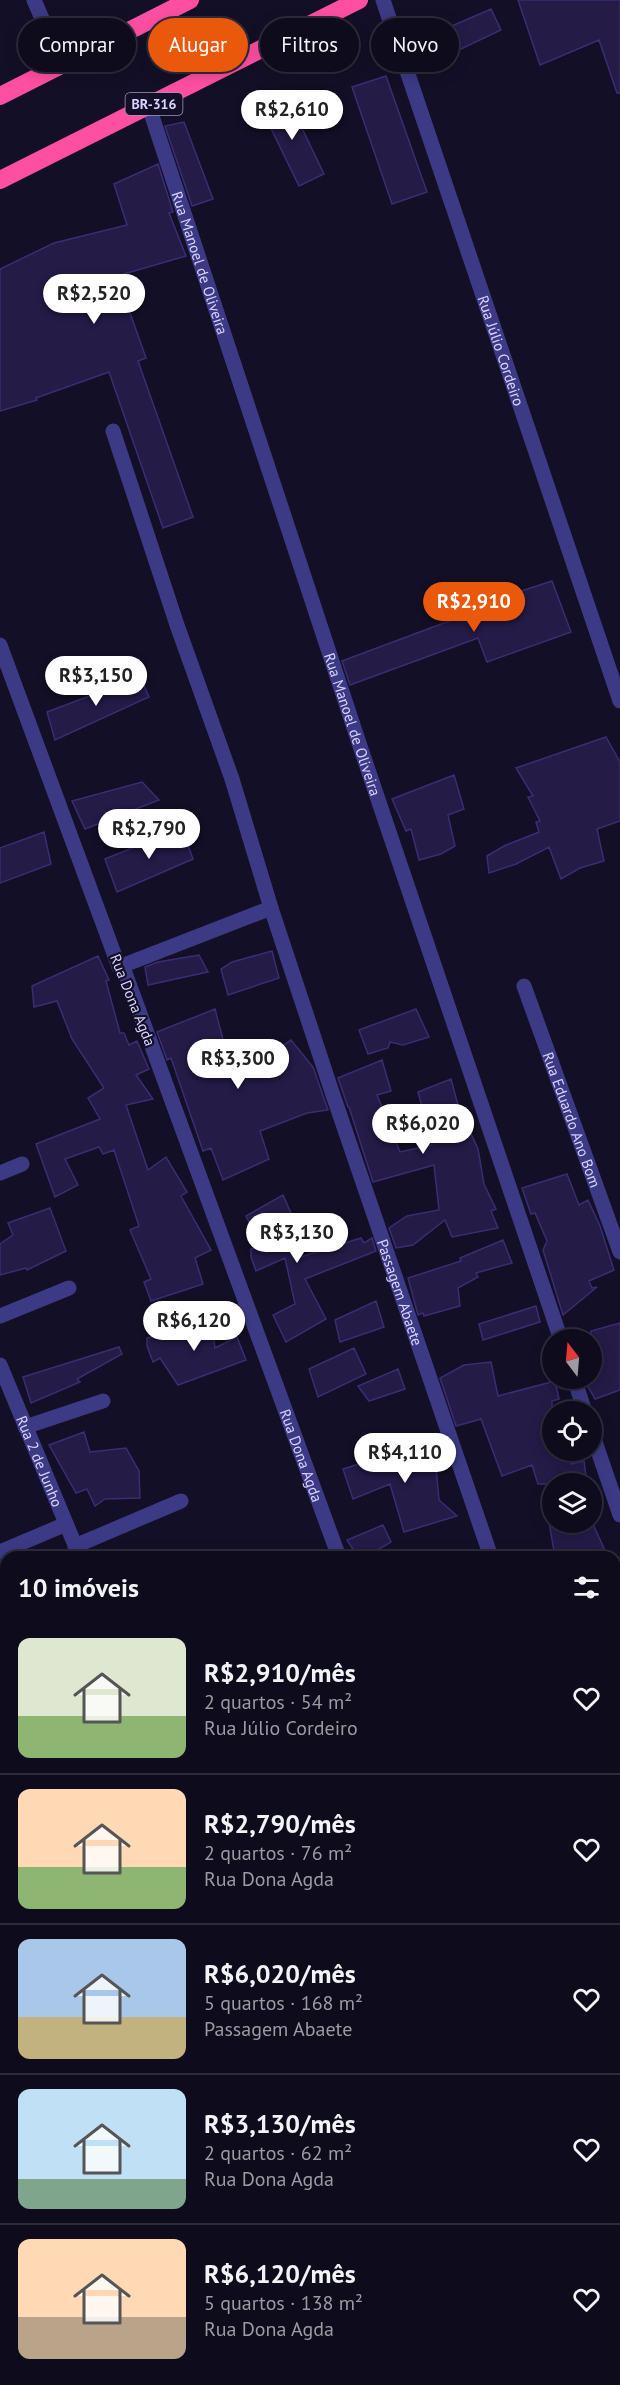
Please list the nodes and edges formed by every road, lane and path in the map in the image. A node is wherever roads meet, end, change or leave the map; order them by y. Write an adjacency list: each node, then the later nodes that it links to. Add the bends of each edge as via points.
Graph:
1 (34, 0): 5 (street)
2 (190, 0): 6 (highway)
3 (359, 0): 9 (highway, BR-316)
4 (383, 0): 13 (street, Rua Júlio Cordeiro)
5 (42, 18)
6 (136, 27)
7 (48, 72): 8 (highway)
8 (0, 96)
9 (149, 107): 10 (highway, BR-316); 22 (street, Rua Manoel de Oliveira)
10 (0, 180)
11 (113, 431): 14 (street, Passagem Abaete, via 232,779)
12 (0, 645): 15 (street, Rua Dona Agda)
13 (620, 701)
14 (271, 908): 15 (street); 33 (street, Passagem Abaete)
15 (119, 968): 32 (street, Rua Dona Agda, via 124,970)
16 (524, 987): 19 (street, Rua Eduardo Ano Bom)
17 (22, 1164): 18 (street)
18 (0, 1173)
19 (620, 1252)
20 (69, 1288): 21 (street)
21 (0, 1316)
22 (557, 1329)
23 (0, 1365): 25 (street, Rua 2 de Junho)
24 (103, 1401): 25 (street)
25 (26, 1427): 29 (street, Rua 2 de Junho)
26 (602, 1461): 28 (street)
27 (181, 1501): 31 (street)
28 (620, 1515)
29 (66, 1524): 30 (street); 31 (street, Rua 2 de Junho)
30 (2, 1551)
31 (77, 1551)
32 (337, 1551)
33 (489, 1551)

